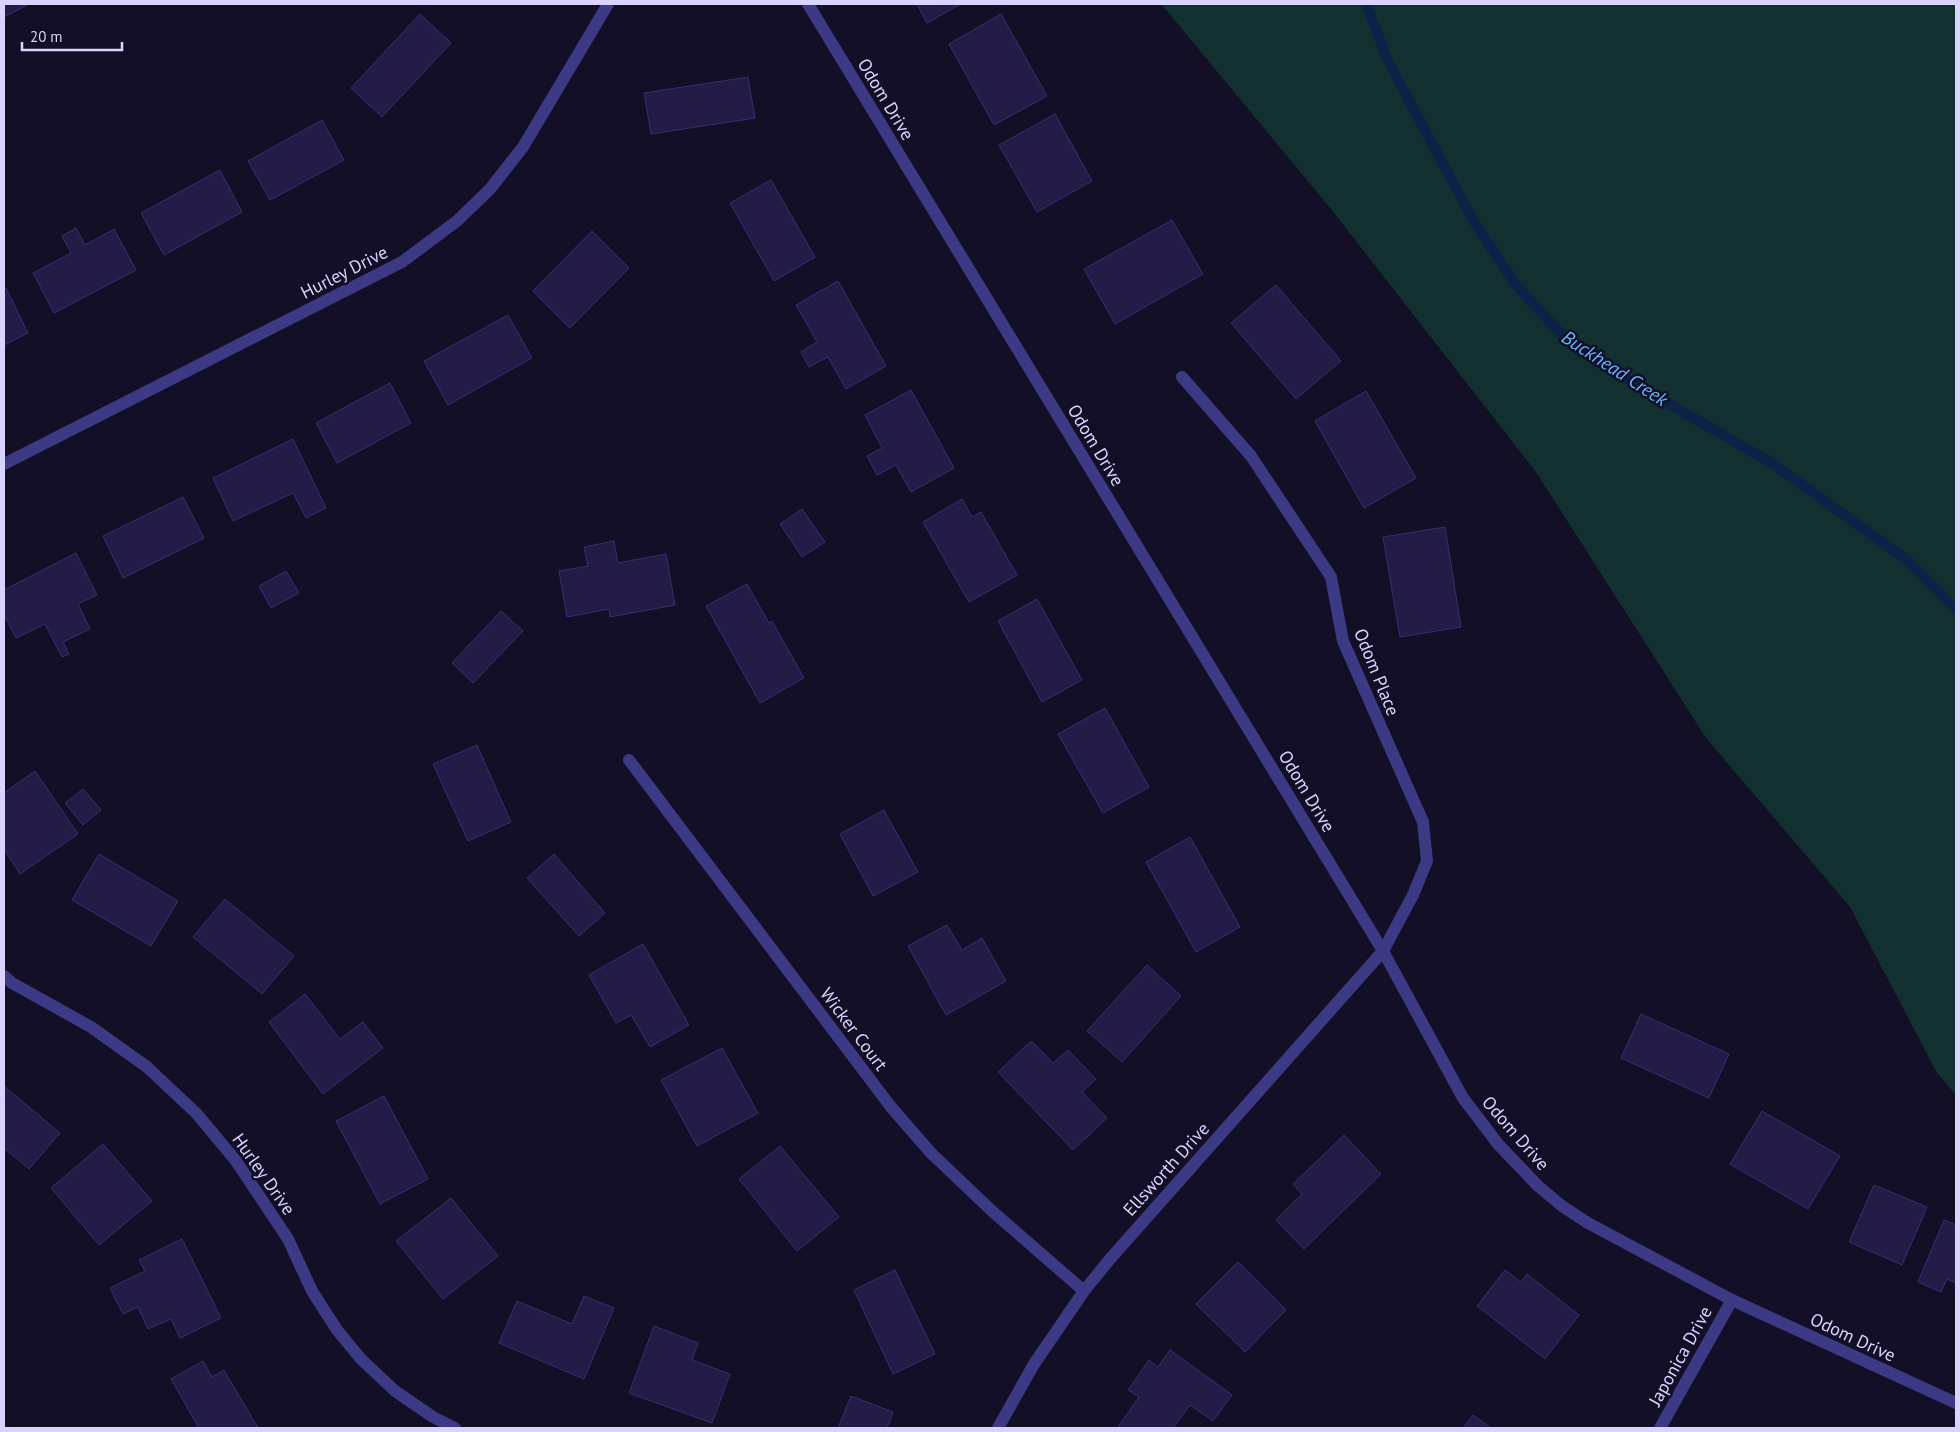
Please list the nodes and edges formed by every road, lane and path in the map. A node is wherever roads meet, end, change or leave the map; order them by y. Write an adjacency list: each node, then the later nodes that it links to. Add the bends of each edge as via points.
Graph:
1 (608, 4): 4 (street, Hurley Drive, via 523,147 490,188 457,221 402,262)
2 (808, 4): 6 (street, Odom Drive)
3 (1182, 377): 6 (street, Odom Place, via 1252,456 1331,577 1343,641 1423,822 1427,861)
4 (4, 464)
5 (629, 760): 8 (street, Wicker Court, via 891,1107 931,1153 978,1198)
6 (1383, 951): 8 (street, Ellsworth Drive); 9 (street, Odom Drive, via 1463,1098 1498,1144 1538,1186 1588,1223)
7 (4, 976): 11 (street, Hurley Drive, via 91,1027 147,1067 197,1114 236,1161 288,1239 312,1291 337,1330 361,1359 395,1391)
8 (1084, 1291): 12 (street, Ellsworth Drive, via 1034,1364)
9 (1732, 1300): 10 (street, Odom Drive); 13 (street, Japonica Drive)
10 (1956, 1403)
11 (455, 1428)
12 (998, 1428)
13 (1660, 1428)

